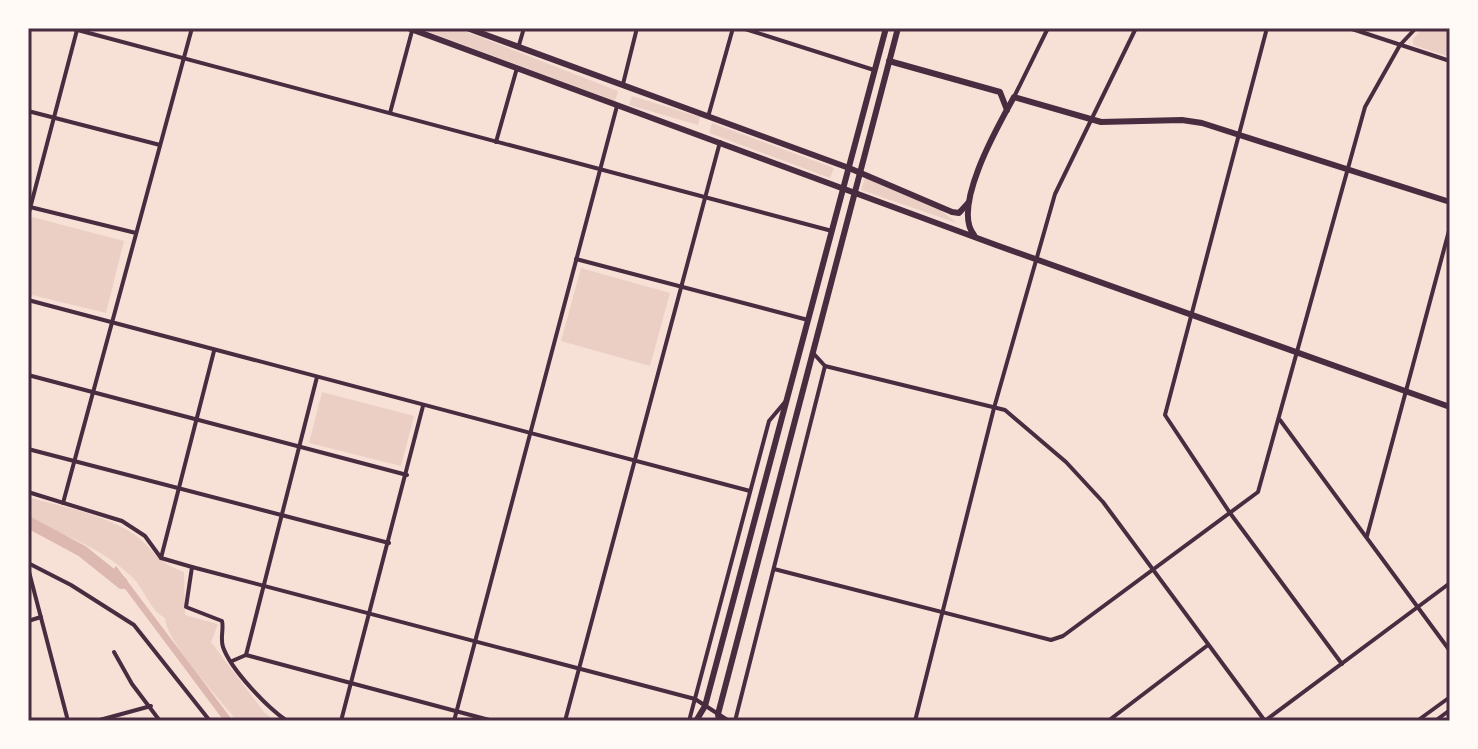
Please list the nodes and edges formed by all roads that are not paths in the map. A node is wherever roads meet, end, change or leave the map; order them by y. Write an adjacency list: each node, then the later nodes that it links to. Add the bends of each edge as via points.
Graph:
1 (70, 28): 16 (street)
2 (192, 28): 19 (street)
3 (411, 28): 22 (main road); 29 (street)
4 (467, 28): 18 (main road)
5 (524, 28): 18 (street)
6 (637, 28): 24 (street)
7 (733, 28): 30 (street)
8 (742, 28): 23 (street)
9 (886, 28): 23 (main road)
10 (898, 28): 20 (main road)
11 (1048, 28): 25 (street)
12 (1136, 28): 32 (street)
13 (1267, 28): 33 (street)
14 (1349, 28): 17 (street)
15 (1416, 28): 17 (street)
16 (77, 30): 19 (street); 31 (street)
17 (1400, 45): 21 (street); 39 (street, via 1365,107)
18 (518, 48): 24 (main road)
19 (184, 59): 29 (street); 37 (street)
20 (889, 61): 27 (main road, via 1000,92); 41 (main road)
21 (1450, 61)
22 (517, 68): 26 (main road); 35 (street)
23 (874, 70): 38 (main road)
24 (623, 86): 26 (main road); 30 (main road)
25 (1014, 97): 27 (main road); 32 (main road)
26 (617, 106): 34 (main road); 40 (street)
27 (1007, 110): 45 (main road, via 987,147)
28 (28, 111): 31 (street)
29 (390, 113): 35 (street)
30 (708, 117): 34 (main road); 38 (main road)
31 (53, 118): 37 (street); 47 (street)
32 (1092, 119): 33 (main road, via 1182,120); 54 (street, via 1055,194)
33 (1239, 132): 39 (main road); 57 (street)
34 (703, 136): 36 (main road)
35 (496, 142): 40 (street)
36 (720, 142): 42 (main road); 44 (street)
37 (160, 145): 51 (street)
38 (849, 168): 41 (main road); 42 (main road)
39 (1347, 168): 46 (main road); 61 (street)
40 (600, 171): 44 (street); 53 (street)
41 (860, 172): 43 (main road); 45 (main road, via 952,212 959,213)
42 (843, 187): 43 (main road); 50 (main road)
43 (855, 191): 52 (main road); 62 (main road)
44 (704, 198): 50 (street); 55 (street)
45 (969, 202): 52 (main road, via 968,227)
46 (1450, 202)
47 (29, 206): 48 (street); 51 (street)
48 (28, 216)
49 (1450, 227): 66 (street)
50 (832, 231): 58 (main road)
51 (136, 233): 59 (street)
52 (977, 238): 54 (main road)
53 (576, 259): 55 (street); 74 (street)
54 (1036, 259): 57 (main road); 71 (street)
55 (680, 286): 58 (street); 77 (street)
56 (28, 300): 59 (street)
57 (1192, 313): 61 (main road); 84 (street, via 1166,406 1167,423)
58 (808, 320): 68 (main road)
59 (112, 322): 60 (street); 67 (street)
60 (214, 350): 65 (street); 72 (street)
61 (1299, 351): 66 (main road); 73 (street)
62 (812, 352): 63 (street); 115 (main road)
63 (825, 366): 71 (street); 91 (street)
64 (28, 375): 67 (street)
65 (317, 377): 69 (street); 75 (street)
66 (1407, 391): 70 (main road); 86 (street)
67 (92, 393): 72 (street); 78 (street)
68 (787, 401): 81 (street, via 769,421); 112 (main road)
69 (424, 405): 74 (street); 79 (street)
70 (1450, 407)
71 (994, 408): 92 (street, via 1005,410 1066,462); 96 (street)
72 (197, 419): 75 (street); 80 (street)
73 (1280, 420): 84 (street, via 1258,492); 86 (street)
74 (530, 434): 77 (street); 100 (street)
75 (301, 447): 79 (street); 85 (street)
76 (28, 449): 78 (street)
77 (635, 461): 81 (street); 107 (street)
78 (74, 462): 80 (street); 83 (street)
79 (407, 475): 87 (street)
80 (179, 489): 85 (street); 88 (street)
81 (750, 491): 110 (street)
82 (28, 492): 83 (street)
83 (63, 503): 88 (street, via 122,521 145,536)
84 (1230, 513): 92 (street); 106 (street)
85 (283, 516): 87 (street); 94 (street)
86 (1367, 536): 95 (street)
87 (389, 543): 97 (street)
88 (161, 558): 90 (street)
89 (28, 566): 98 (street); 119 (street, via 71,585 134,625)
90 (192, 567): 94 (street); 105 (street, via 186,607 222,621 224,648)
91 (774, 569): 96 (street); 127 (street)
92 (1154, 570): 96 (street, via 1051,640); 101 (street)
93 (1450, 583): 95 (street)
94 (263, 585): 97 (street); 104 (street)
95 (1417, 607): 102 (street); 106 (street)
96 (944, 611): 128 (street)
97 (370, 613): 100 (street); 108 (street)
98 (41, 617): 99 (street); 116 (street)
99 (28, 621)
100 (475, 641): 107 (street); 114 (street)
101 (1208, 645): 129 (street); 130 (street)
102 (1450, 651)
103 (114, 652): 111 (street)
104 (246, 655): 105 (street); 108 (street)
105 (232, 661): 120 (street, via 264,703)
106 (1342, 664): 130 (street)
107 (580, 670): 110 (street); 124 (street)
108 (351, 683): 114 (street); 121 (street)
109 (1450, 697): 131 (street)
110 (695, 699): 112 (street); 125 (street)
111 (151, 706): 117 (street); 118 (street)
112 (705, 706): 115 (street); 126 (main road)
113 (1450, 710): 132 (street)
114 (456, 712): 122 (street); 123 (street)
115 (718, 717): 127 (street)
116 (68, 721)
117 (96, 721)
118 (160, 721)
119 (210, 721)
120 (287, 721)
121 (341, 721)
122 (454, 721)
123 (493, 721)
124 (565, 721)
125 (689, 721)
126 (696, 721)
127 (732, 721)
128 (915, 721)
129 (1108, 721)
130 (1264, 721)
131 (1417, 721)
132 (1435, 721)

